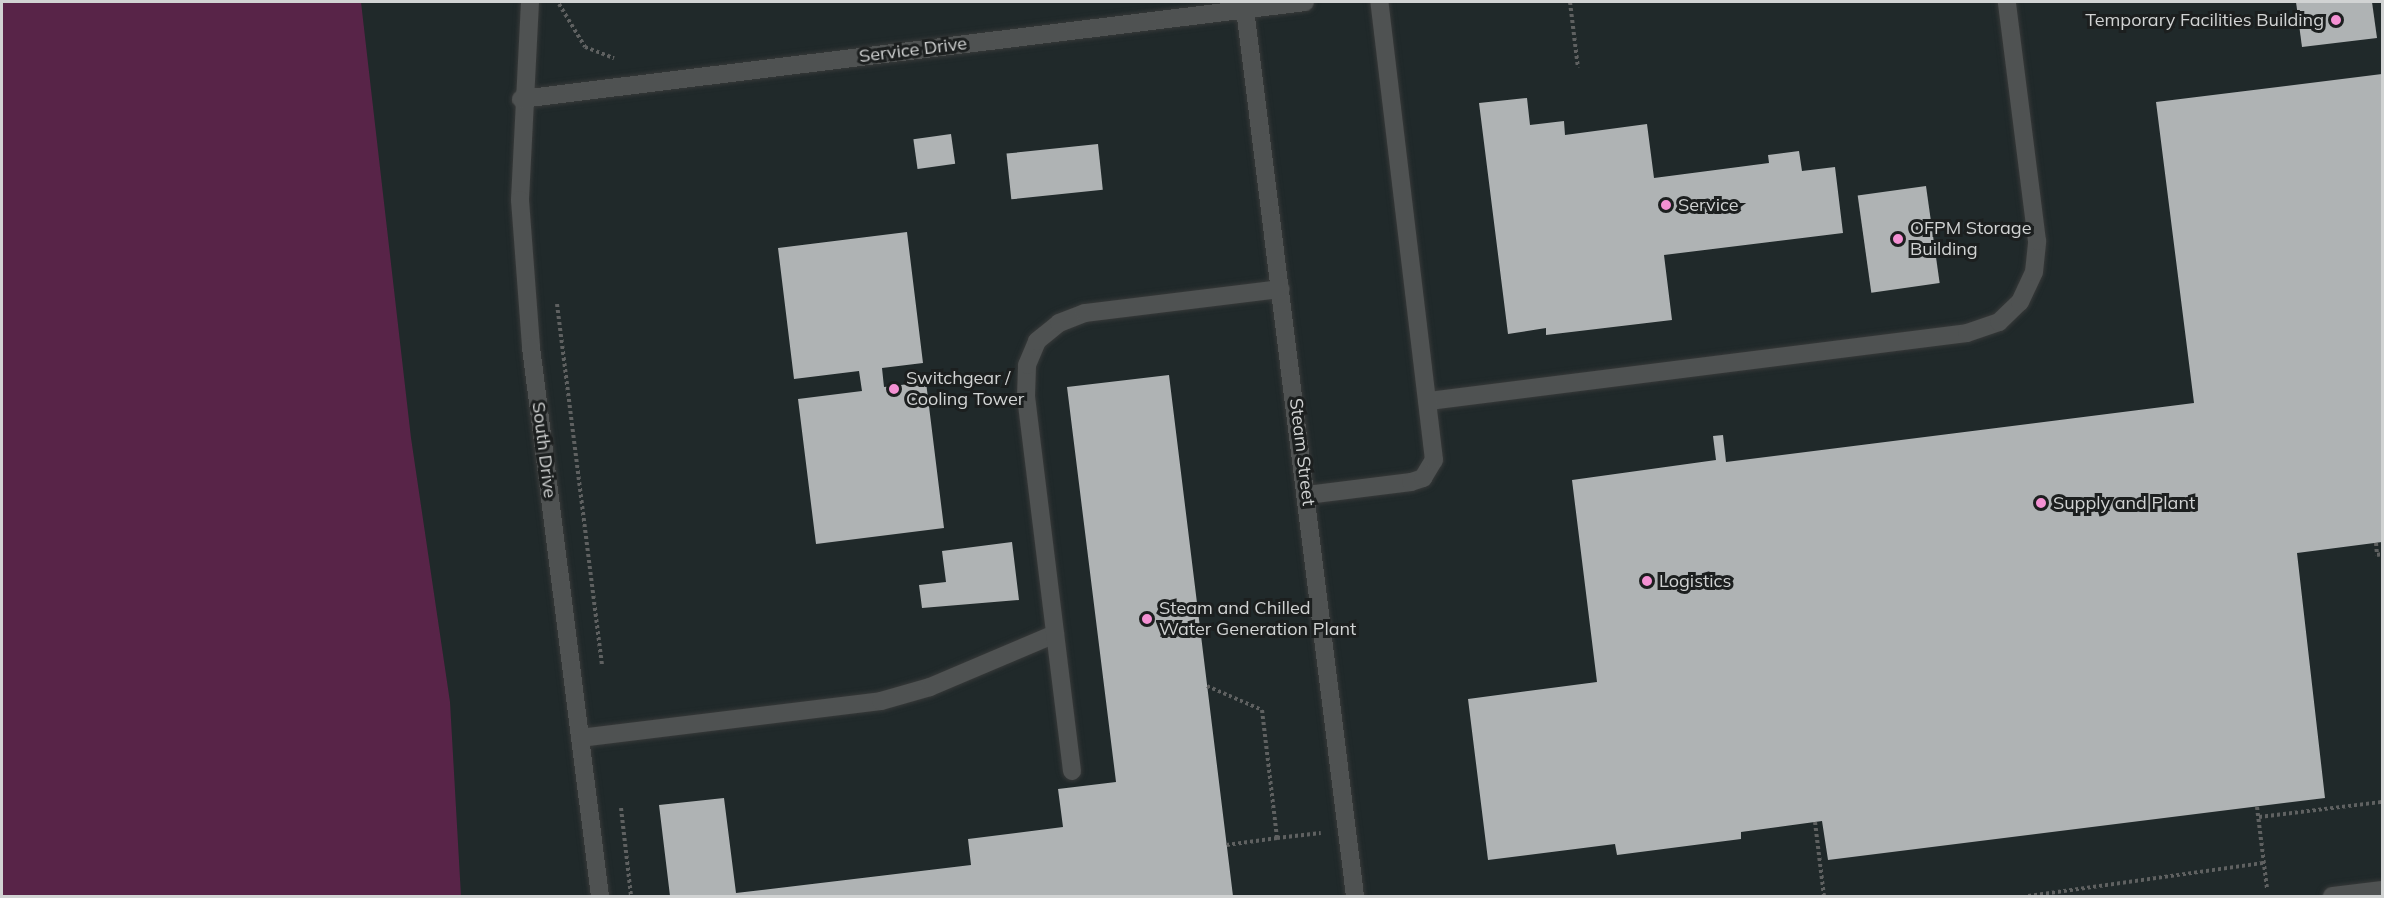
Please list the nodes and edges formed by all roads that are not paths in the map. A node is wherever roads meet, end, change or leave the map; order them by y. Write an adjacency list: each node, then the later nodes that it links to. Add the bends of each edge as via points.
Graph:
1 (530, 2): 6 (street, South Drive)
2 (1305, 2): 5 (street, Service Drive)
3 (1379, 2): 8 (street)
4 (2007, 2): 8 (street, via 2037,241 2034,272 2020,302 1999,322 1967,333)
5 (1245, 9): 6 (street, Service Drive); 7 (street, Steam Street)
6 (521, 99): 11 (street, South Drive, via 520,200 531,347)
7 (1281, 289): 9 (street, Steam Street); 10 (street, via 1085,314 1059,323 1037,341 1027,365 1026,396)
8 (1429, 401): 9 (street, via 1435,450 1423,478)
9 (1307, 495): 15 (street, Steam Street)
10 (1055, 634): 11 (street, via 930,687 881,701); 12 (street)
11 (580, 738): 14 (street, South Drive)
12 (1072, 771)
13 (2382, 890): 16 (street)
14 (600, 897)
15 (1355, 897)
16 (2332, 897)

